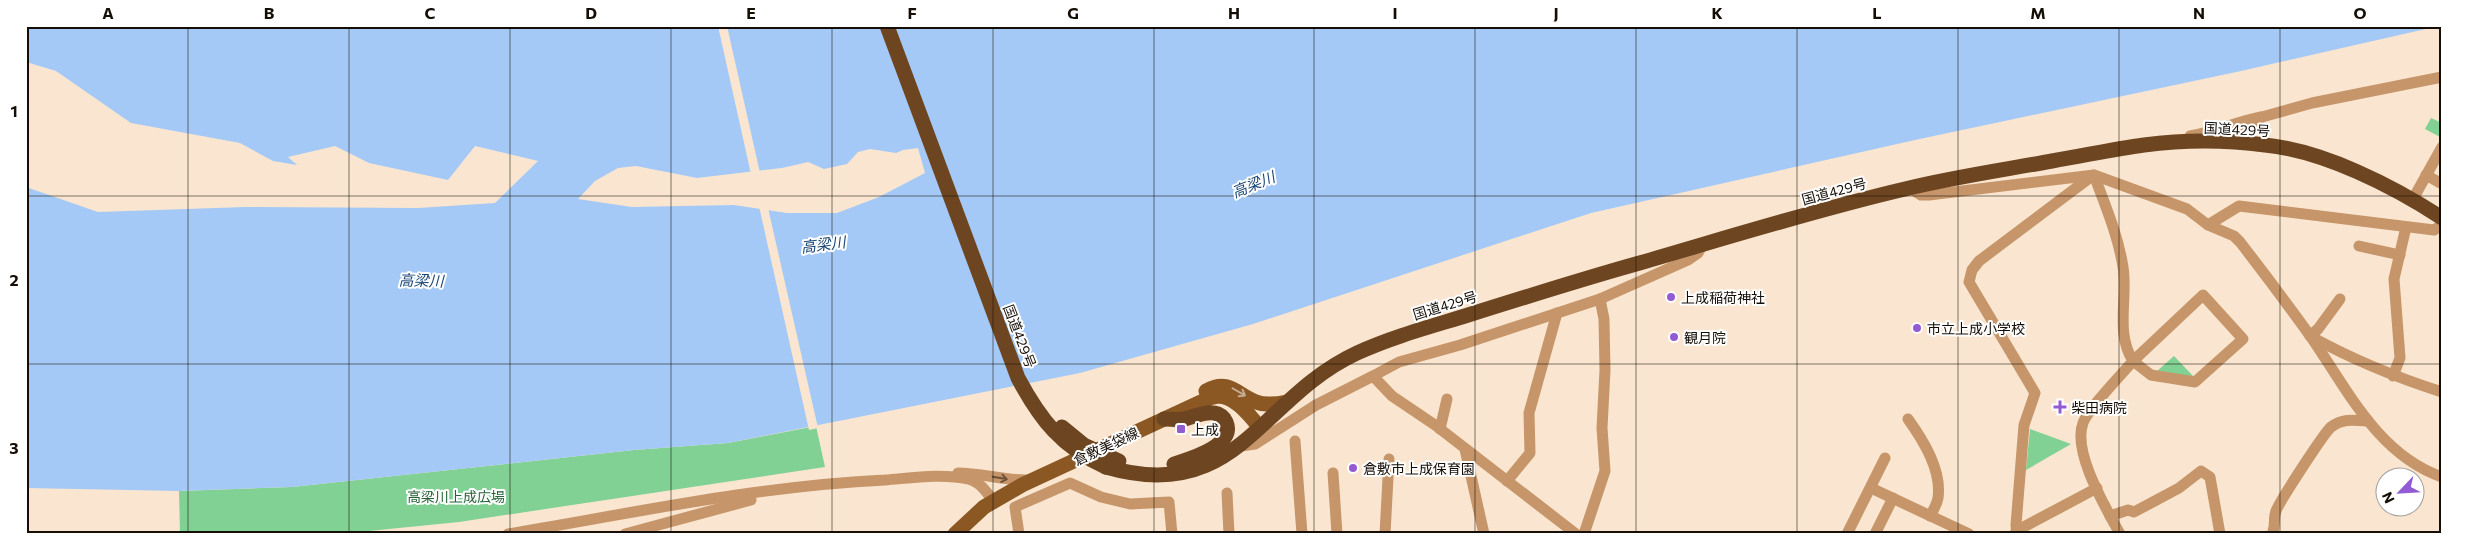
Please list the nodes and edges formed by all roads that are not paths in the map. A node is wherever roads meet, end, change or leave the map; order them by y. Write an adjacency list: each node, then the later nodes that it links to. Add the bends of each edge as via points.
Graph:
1 (887, 26): 41 (highway, 国道429号, bridge, via 1018,378 1037,411 1075,452)
2 (896, 26): 41 (highway, 国道429号, bridge, via 1026,374 1057,422)
3 (2442, 77): 4 (street, via 2312,103)
4 (2262, 117): 5 (street); 6 (street, via 2234,122 2207,133)
5 (2226, 143): 6 (highway, 国道429号); 12 (highway, 国道429号, via 2268,145 2310,155 2355,170)
6 (2144, 145): 11 (highway, 国道429号)
7 (2441, 152): 9 (street)
8 (2094, 175): 11 (street, via 1928,195); 14 (street, via 2187,209); 24 (street, via 2114,230 2123,268 2123,342); 56 (street, via 1979,262 1972,270 1969,282 2035,393 2024,425)
9 (2426, 175): 10 (street); 12 (street)
10 (2442, 184)
11 (1910, 188): 17 (highway, 国道429号)
12 (2413, 199): 13 (highway, 国道429号)
13 (2442, 218)
14 (2208, 225): 16 (street, via 2239,206); 23 (street, via 2240,242)
15 (2442, 225): 16 (street, via 2434,230)
16 (2406, 226): 19 (street)
17 (1703, 244): 20 (street, via 1698,253 1688,260); 29 (highway, 国道429号, via 1390,339 1354,354)
18 (2358, 246): 19 (street)
19 (2400, 254): 26 (street, via 2394,278 2400,358)
20 (1600, 299): 22 (street); 68 (street, via 1604,328 1602,428 1605,471)
21 (2340, 299): 23 (street)
22 (1557, 313): 25 (street, via 1399,362); 47 (street, via 1529,413 1530,453)
23 (2310, 336): 26 (street); 33 (street)
24 (2133, 360): 24 (street, via 2203,295 2243,339 2195,382 2151,375); 49 (street, via 2083,422 2080,436 2082,451)
25 (1372, 376): 35 (street, via 1392,396); 37 (street, via 1316,405 1255,444)
26 (2393, 376): 27 (street)
27 (2442, 392)
28 (1447, 399): 35 (street)
29 (1287, 402): 30 (main road, one-way to 29, via 1200,395 1222,387 1234,388 1263,404); 34 (highway, 国道429号)
30 (1182, 411): 32 (main road, 倉敷美袋線); 34 (main road, 倉敷美袋線, via 1219,396 1235,402)
31 (1908, 418): 54 (street, via 1922,438 1936,471 1938,498)
32 (1164, 419): 42 (highway, via 1183,420 1215,413 1221,416 1227,427 1227,433 1215,447); 46 (main road, 倉敷美袋線)
33 (2368, 421): 44 (street, via 2393,448); 74 (street, via 2347,419 2331,428 2316,443 2308,462 2275,512)
34 (1259, 427): 37 (highway, 国道429号); 42 (highway, 国道429号, via 1216,452)
35 (1440, 429): 38 (street)
36 (1295, 441): 63 (street)
37 (1241, 446): 41 (highway, 国道429号, via 1208,465 1175,474 1141,476)
38 (1466, 449): 47 (street); 66 (street)
39 (1388, 458): 65 (street)
40 (1885, 458): 48 (street)
41 (1112, 464): 42 (highway, 国道429号)
42 (1174, 464)
43 (1333, 473): 64 (street)
44 (2442, 477)
45 (917, 478): 46 (street, one-way to 46, via 946,472); 50 (street, via 851,481); 53 (street, via 968,479 979,483)
46 (1032, 480): 53 (main road, 倉敷美袋線)
47 (1507, 481): 67 (street)
48 (1871, 488): 52 (street); 69 (street)
49 (2097, 488): 55 (street); 56 (street)
50 (765, 492): 57 (street); 58 (street, via 751,500 715,511)
51 (1227, 493): 62 (street)
52 (1893, 498): 54 (street); 70 (street)
53 (993, 500): 59 (main road, 倉敷美袋線)
54 (1930, 516): 71 (street)
55 (2110, 516): 72 (street); 73 (street, via 2128,510 2134,512 2201,472 2210,477)
56 (2016, 533)
57 (508, 534)
58 (625, 534)
59 (955, 534)
60 (1019, 534): 61 (street, via 1014,507 1070,483 1101,497 1130,504 1169,502)
61 (1172, 534)
62 (1230, 534)
63 (1302, 534)
64 (1337, 534)
65 (1385, 534)
66 (1484, 534)
67 (1576, 534)
68 (1584, 534)
69 (1846, 534)
70 (1875, 534)
71 (1969, 534)
72 (2120, 534)
73 (2220, 534)
74 (2272, 534)

